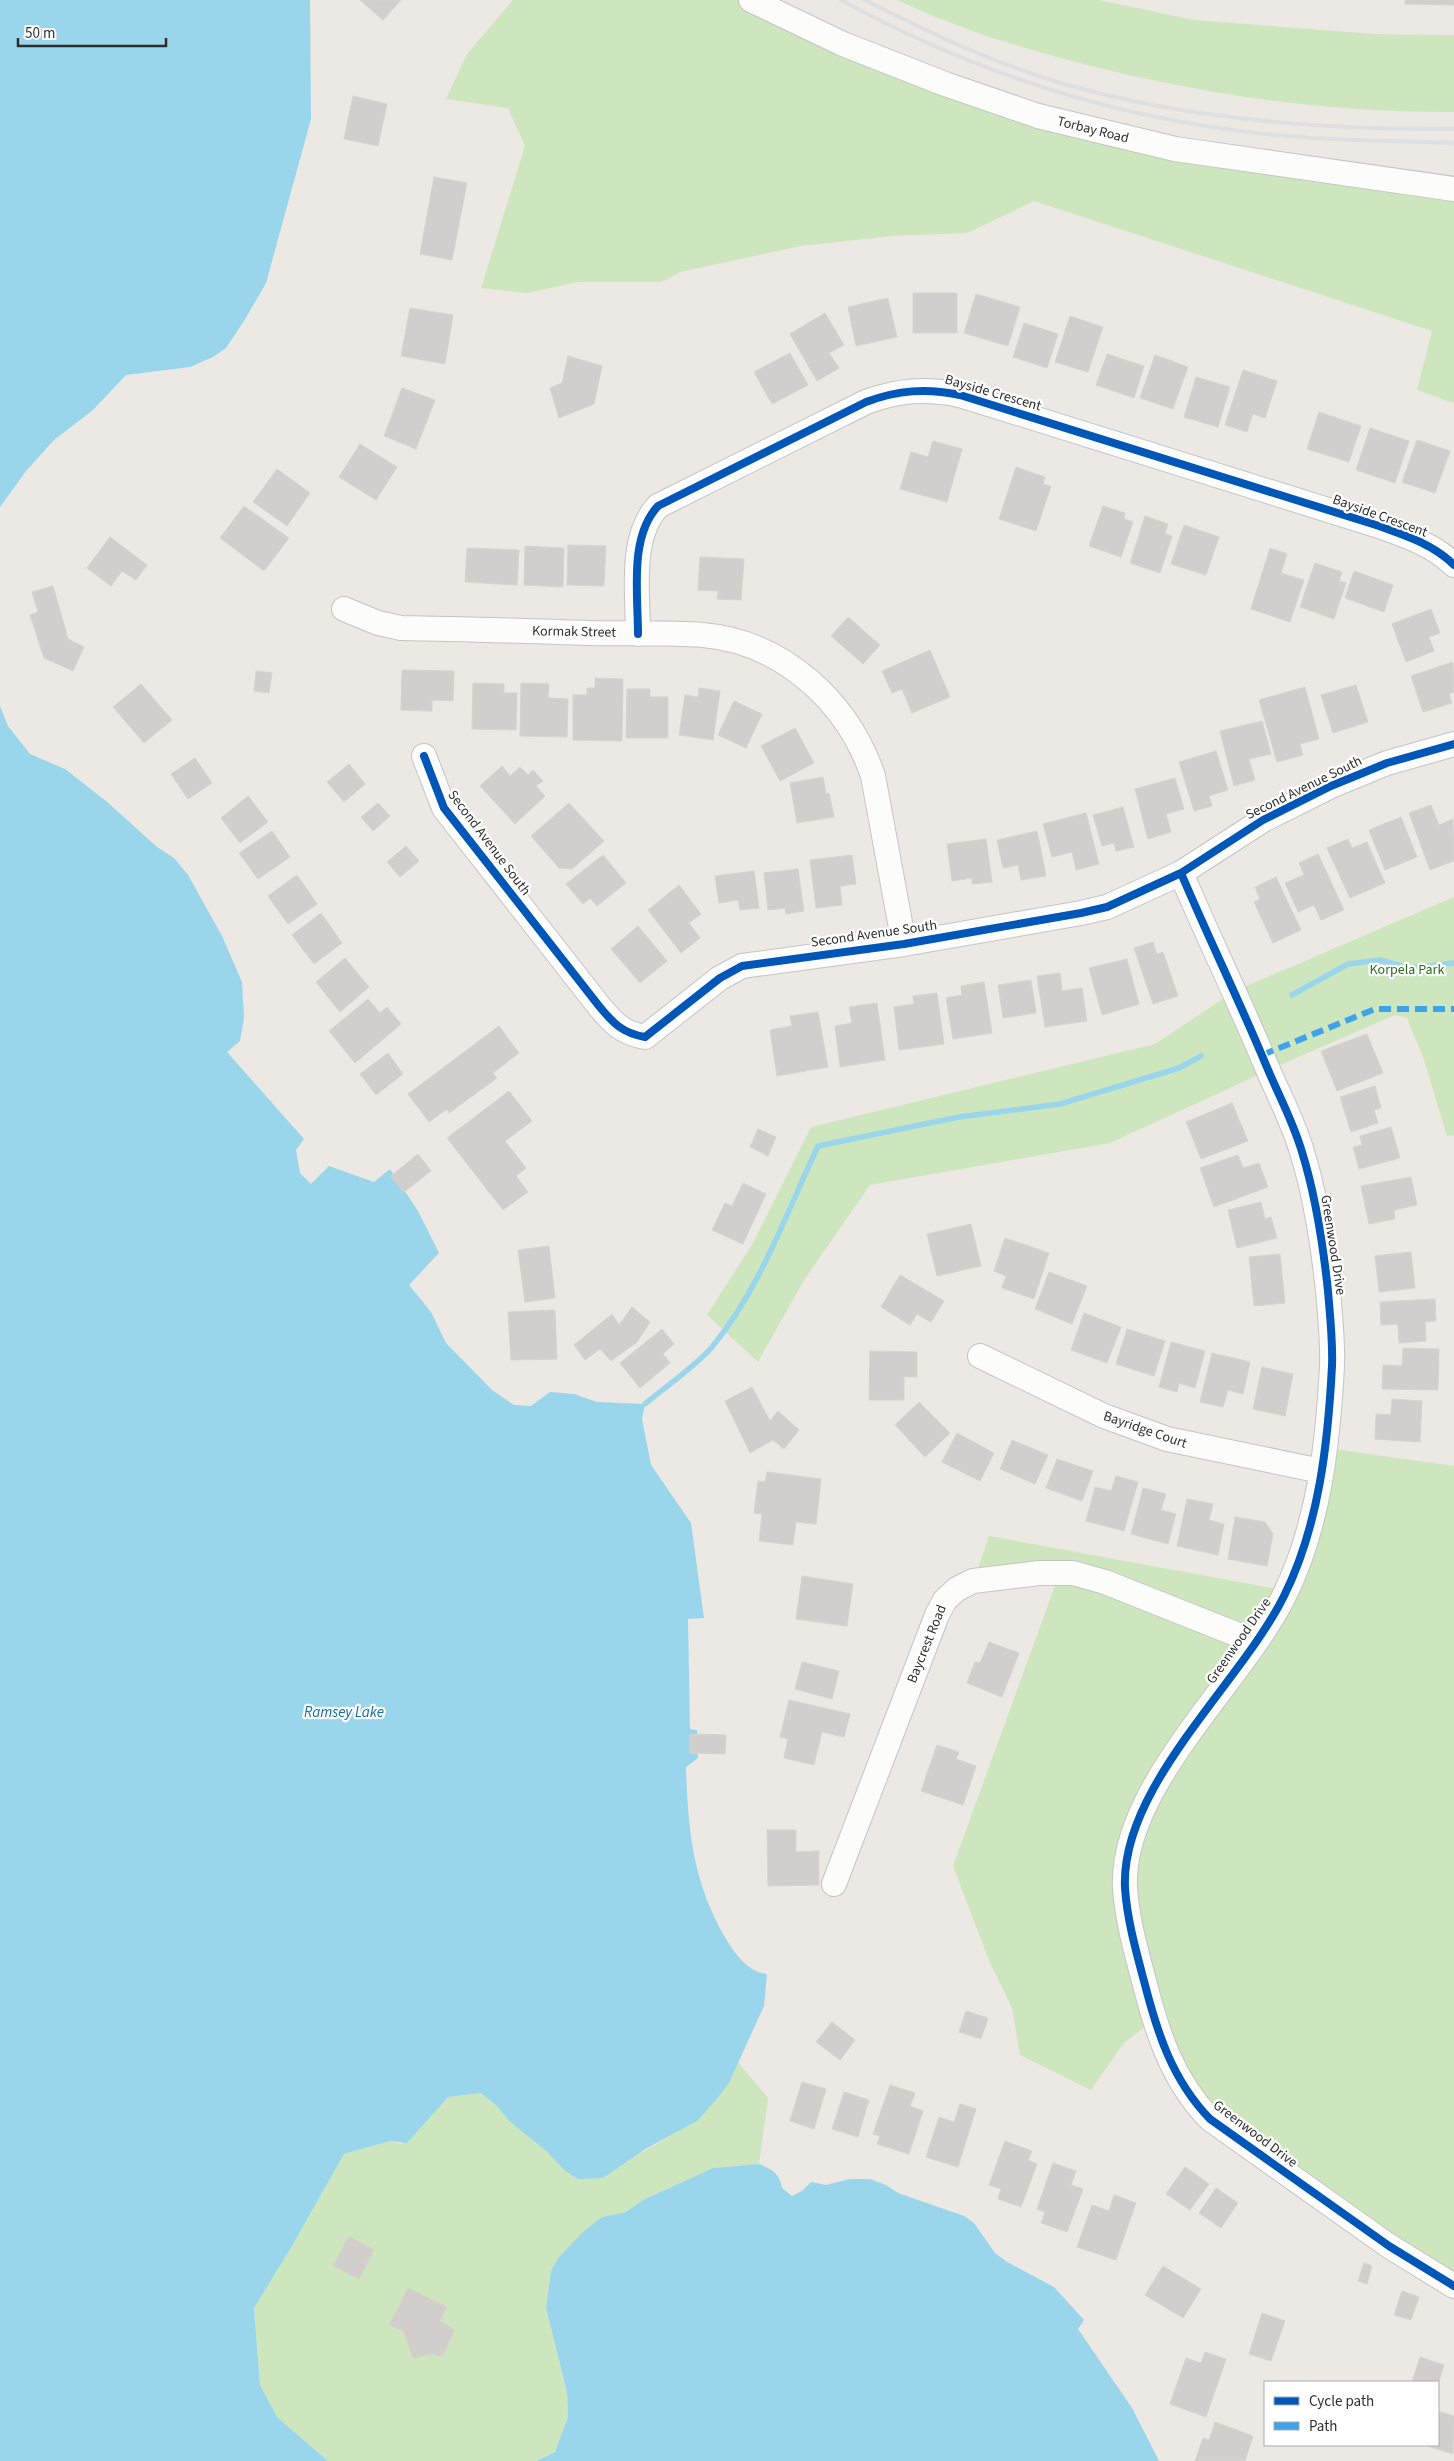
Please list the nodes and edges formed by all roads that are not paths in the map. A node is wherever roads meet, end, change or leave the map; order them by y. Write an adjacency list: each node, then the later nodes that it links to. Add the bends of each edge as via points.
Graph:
1 (751, 0): 2 (street, Torbay Road, via 843,44 1038,116 1176,149)
2 (1454, 189)
3 (1454, 565): 5 (street, Bayside Crescent, via 1413,538 1376,525 960,395 913,390 889,393 866,402 658,506 645,523 640,542)
4 (344, 609): 5 (street, Kormak Street, via 378,623 401,628)
5 (638, 634): 9 (street, Kormak Street, via 703,635 757,649 803,676 841,714 856,735 873,776)
6 (1454, 744): 8 (street, Second Avenue South, via 1387,763 1338,782 1263,820)
7 (424, 756): 9 (street, Second Avenue South, via 444,808 614,1024 624,1032 645,1036 652,1033 720,978 742,966)
8 (1181, 873): 9 (street, Second Avenue South, via 1125,900 1081,913); 11 (street, Greenwood Drive, via 1284,1102 1315,1202 1325,1258 1332,1363)
9 (904, 944)
10 (980, 1356): 11 (street, Bayridge Court, via 1104,1416 1167,1439)
11 (1322, 1471): 12 (street, Greenwood Drive, via 1311,1524 1292,1578)
12 (1256, 1642): 13 (street, Baycrest Road, via 1105,1582 1073,1573 1039,1573 973,1581 958,1589 945,1600 937,1615); 14 (street, Greenwood Drive, via 1175,1755 1133,1831 1126,1893 1136,1952 1154,2018 1182,2085 1210,2119 1389,2246)
13 (834, 1884)
14 (1454, 2286)

